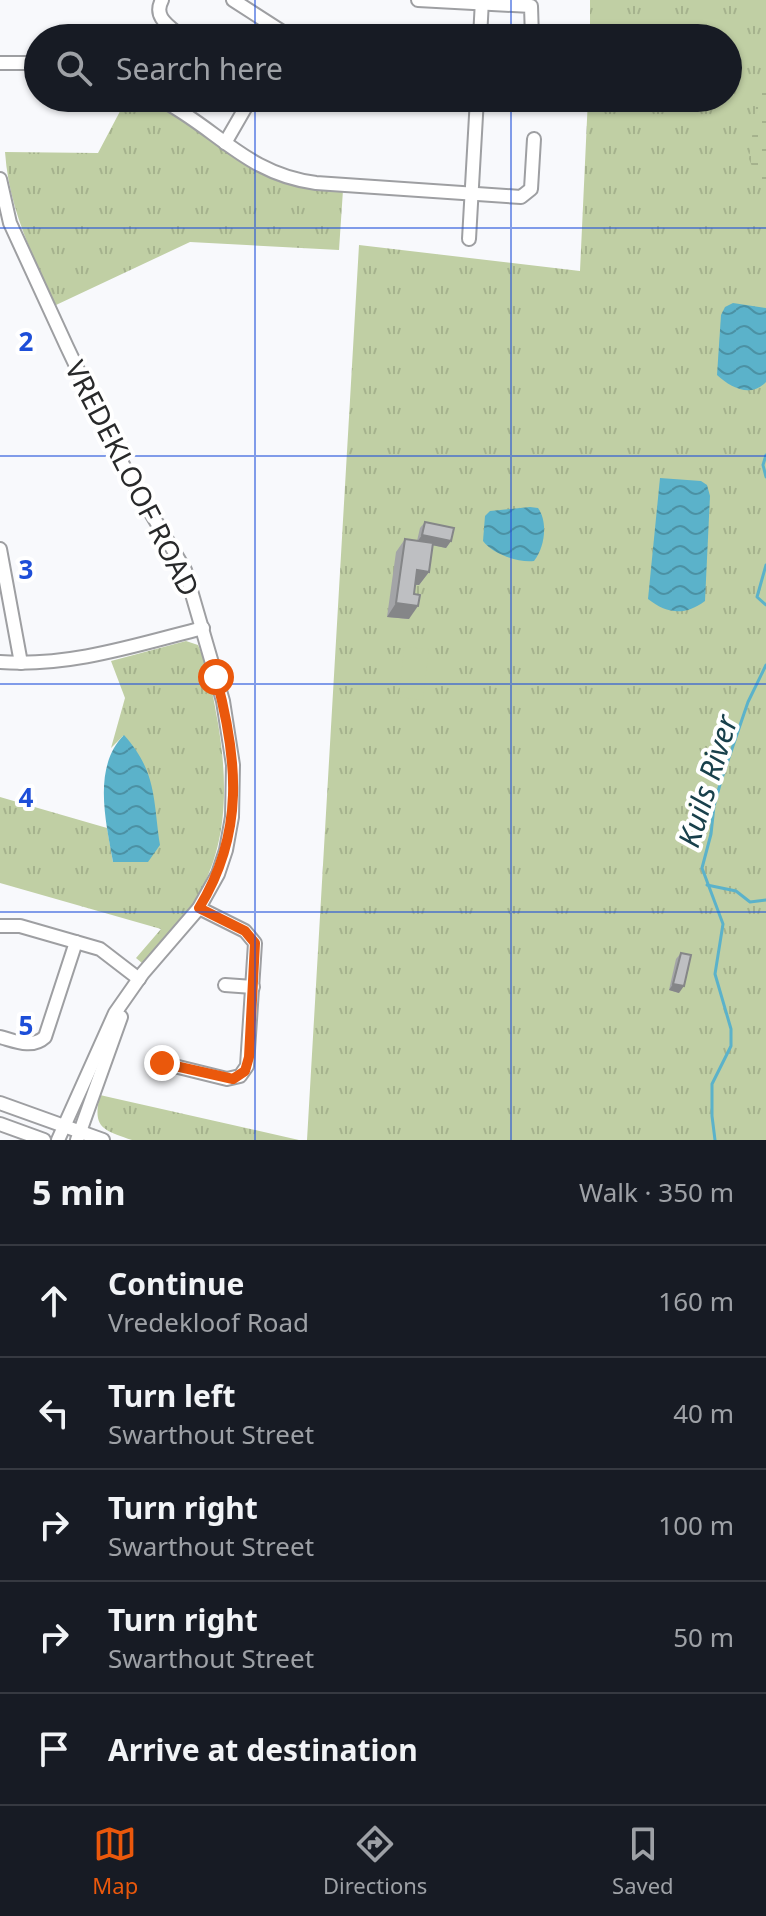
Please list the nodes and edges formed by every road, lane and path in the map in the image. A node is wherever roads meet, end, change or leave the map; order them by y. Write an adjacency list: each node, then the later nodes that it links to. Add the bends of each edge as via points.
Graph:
1 (162, 0): 6 (street, via 160,16)
2 (233, 0): 7 (street)
3 (418, 0): 4 (street)
4 (482, 2): 5 (street); 8 (street)
5 (532, 3): 9 (street)
6 (168, 24)
7 (270, 24)
8 (481, 24)
9 (532, 24)
10 (0, 63): 11 (street)
11 (24, 63)
12 (185, 112): 16 (street)
13 (243, 112): 16 (street)
14 (476, 112): 18 (street)
15 (534, 139): 18 (street, via 527,194)
16 (225, 143): 18 (street, via 263,169 305,182)
17 (0, 179): 21 (street, VREDEKLOOF ROAD, via 15,236 127,473 185,570)
18 (472, 193): 19 (street)
19 (469, 239)
20 (0, 549): 23 (street)
21 (203, 628): 23 (street, via 98,655); 24 (street, VREDEKLOOF ROAD, via 223,701 234,789 224,859)
22 (0, 662): 23 (street)
23 (21, 663)
24 (199, 908): 27 (street, VREDEKLOOF ROAD); 29 (street, via 252,938)
25 (0, 926): 26 (street)
26 (76, 942): 27 (street, via 107,953); 31 (street, via 45,1037 28,1044)
27 (139, 979): 30 (street, VREDEKLOOF ROAD)
28 (225, 985): 29 (street)
29 (253, 987): 32 (street, via 249,1057 240,1076 227,1079)
30 (129, 996): 35 (street, VREDEKLOOF ROAD, via 115,1013); 36 (street, VREDEKLOOF ROAD)
31 (0, 1037)
32 (162, 1063)
33 (0, 1103): 35 (street)
34 (0, 1124): 37 (street)
35 (64, 1126): 36 (street); 38 (street, VREDEKLOOF ROAD)
36 (78, 1136): 39 (street)
37 (44, 1140)
38 (58, 1140)
39 (103, 1140)

